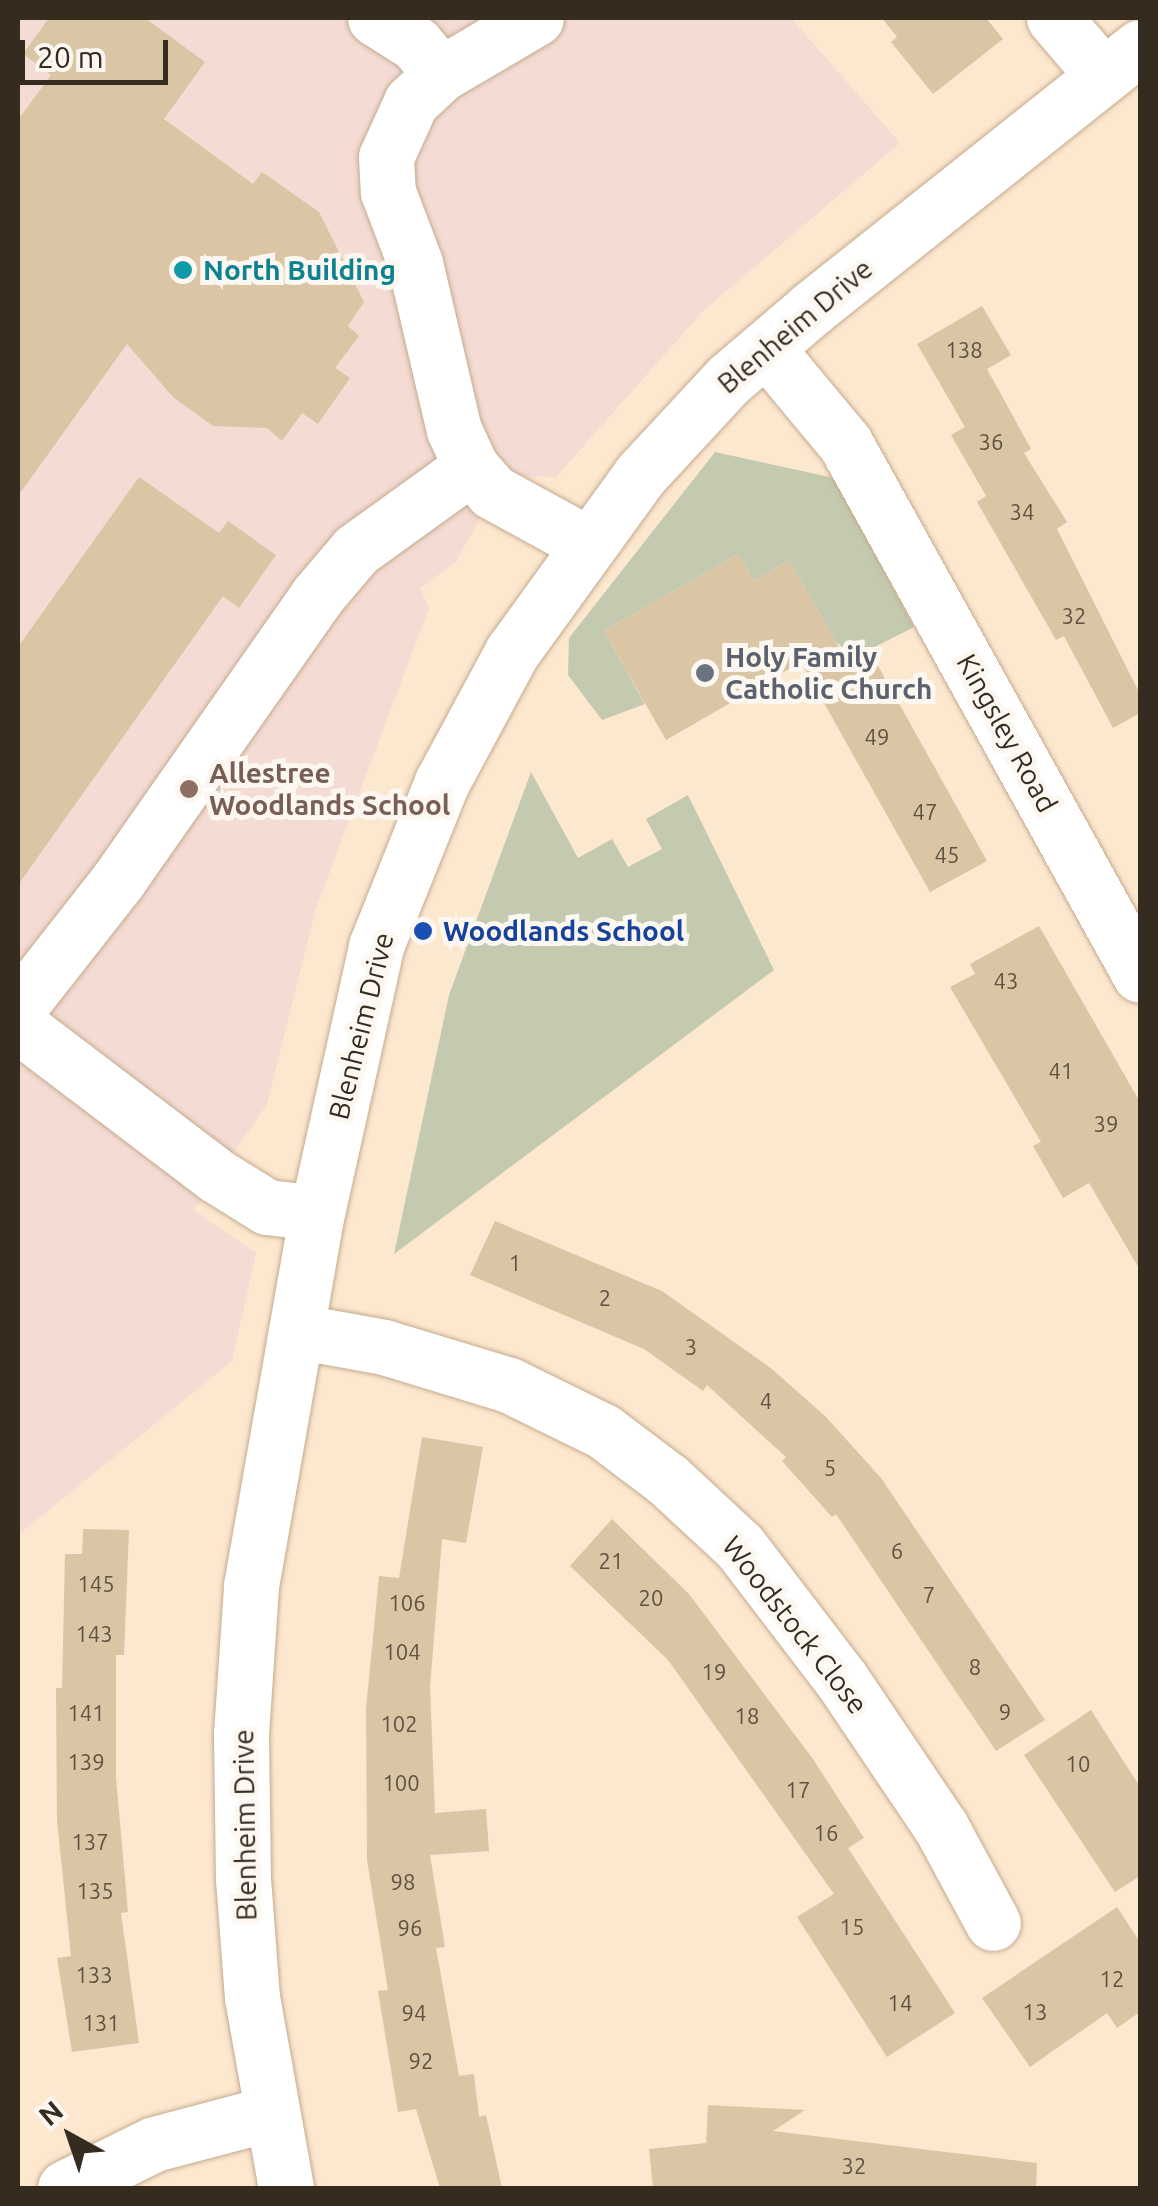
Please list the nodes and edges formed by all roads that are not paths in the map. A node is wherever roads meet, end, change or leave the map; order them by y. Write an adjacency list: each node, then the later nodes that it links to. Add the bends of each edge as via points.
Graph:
1 (375, 18): 5 (street, via 416,44)
2 (536, 18): 5 (street)
3 (1054, 18): 4 (street, Blenheim Drive)
4 (1122, 61): 6 (street, Blenheim Drive)
5 (440, 74): 7 (street, via 411,102 398,128 386,158 388,192 415,262 454,430)
6 (766, 348): 8 (street, Blenheim Drive, via 691,417); 9 (street, Kingsley Road, via 844,444)
7 (470, 467): 8 (street, via 493,492); 10 (street, via 356,550)
8 (586, 543): 12 (street, Blenheim Drive, via 512,652 442,782 376,946)
9 (1135, 951)
10 (18, 1008)
11 (18, 1025): 12 (street, via 217,1176 267,1207)
12 (317, 1213): 13 (street, Blenheim Drive)
13 (296, 1331): 14 (street, Woodstock Close, via 384,1347 509,1385 603,1430 668,1480 740,1547 842,1679 941,1827); 15 (street, Blenheim Drive, via 251,1586 241,1734 244,1899)
14 (993, 1923)
15 (271, 2112): 16 (street, via 154,2144); 17 (street, Blenheim Drive)
16 (66, 2188)
17 (286, 2188)

